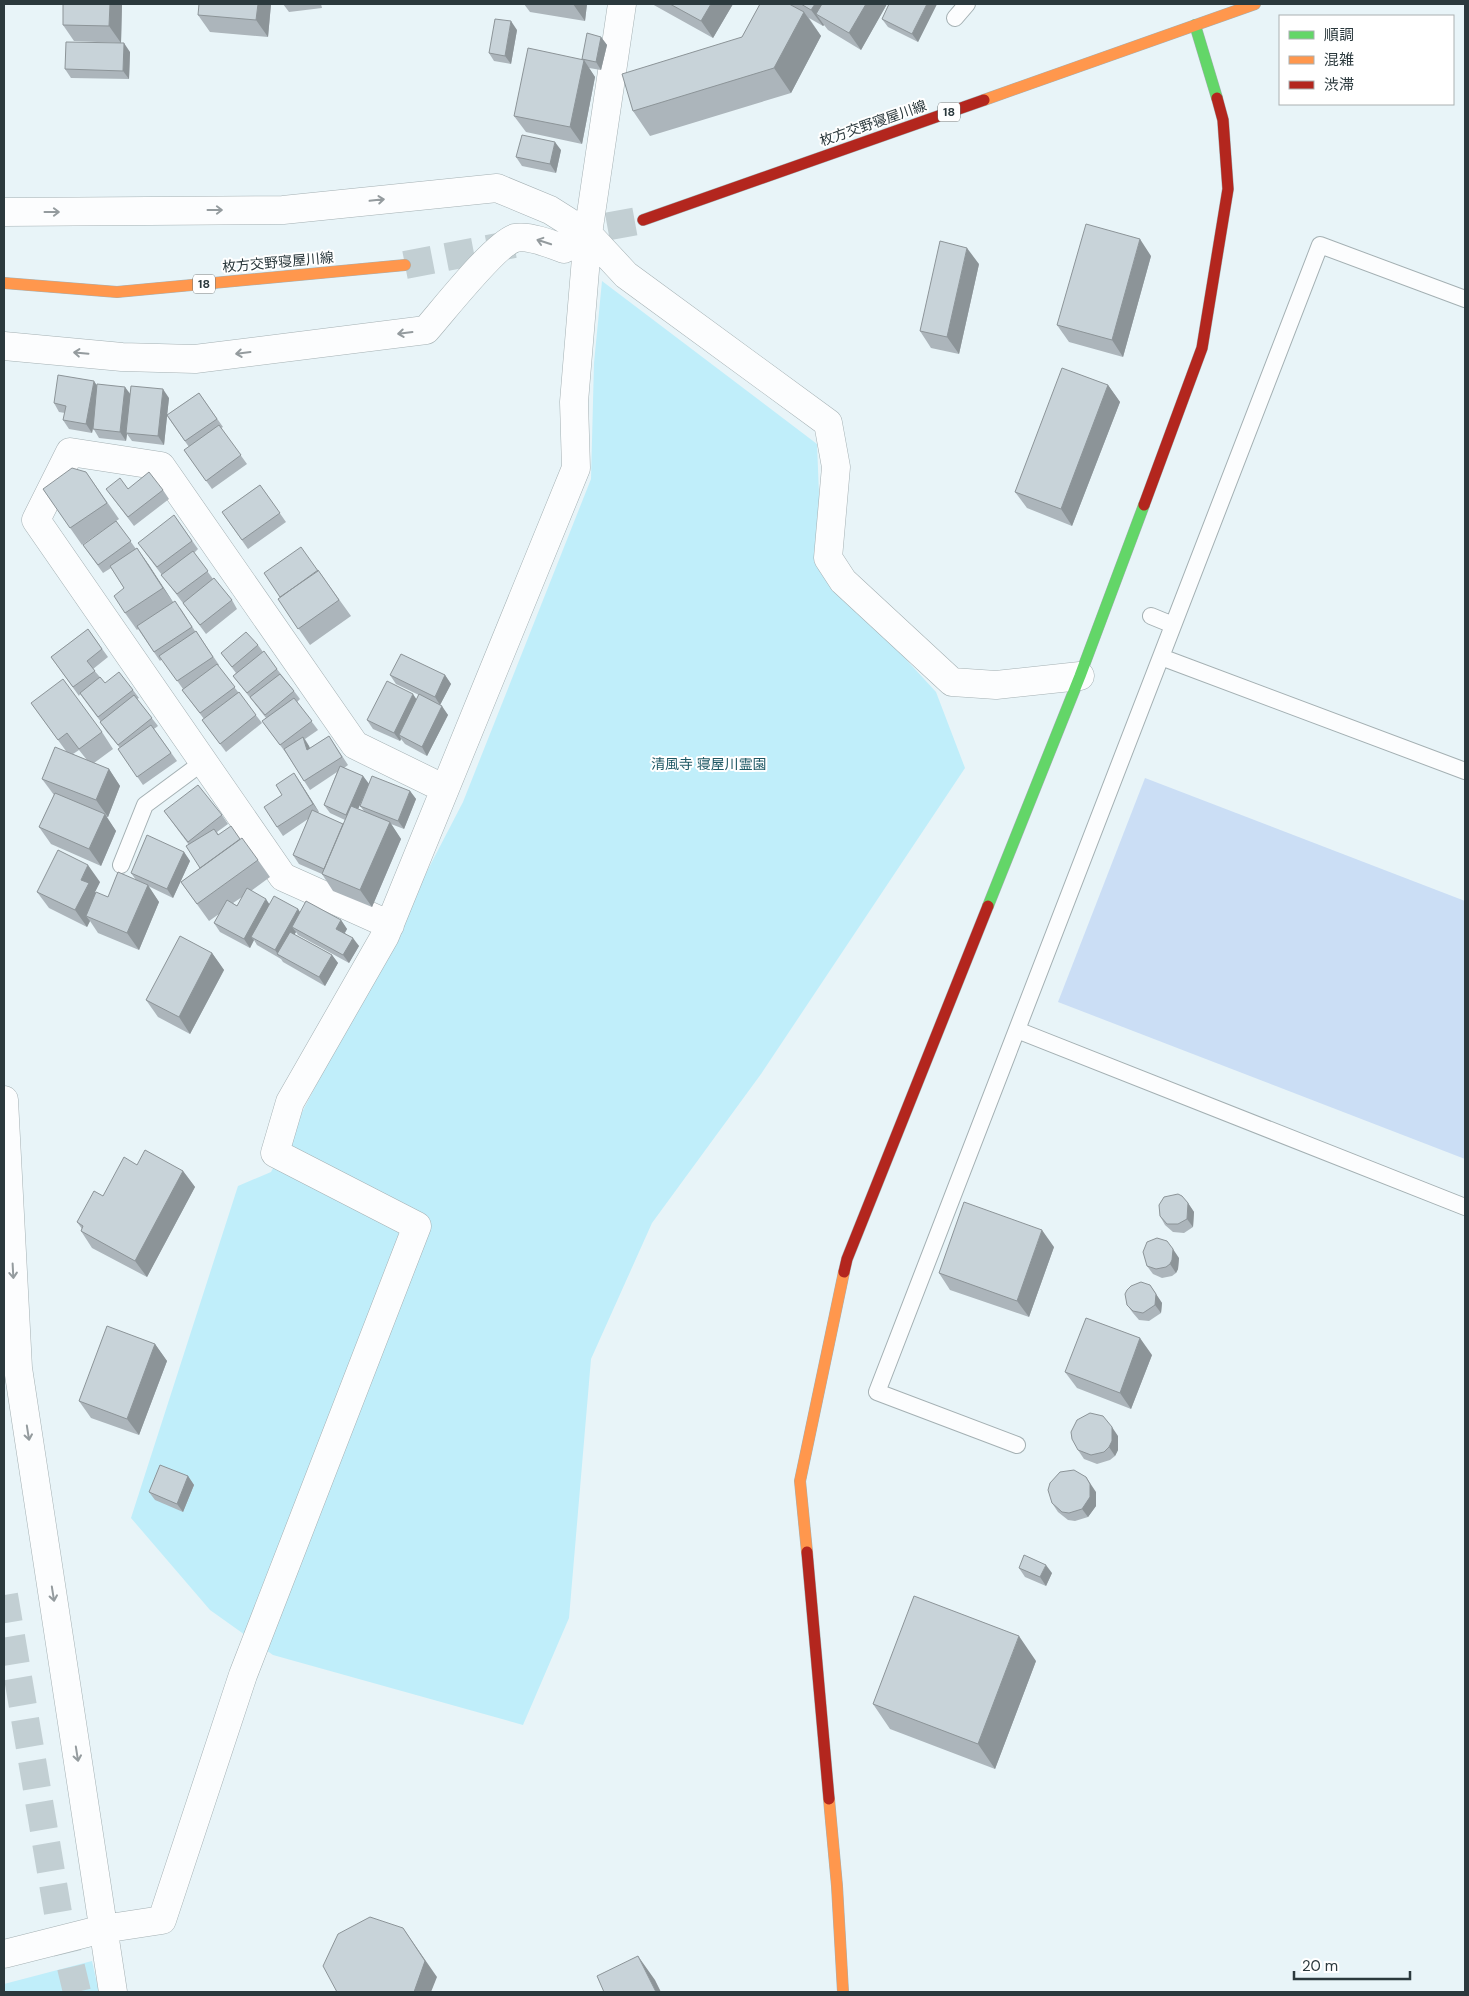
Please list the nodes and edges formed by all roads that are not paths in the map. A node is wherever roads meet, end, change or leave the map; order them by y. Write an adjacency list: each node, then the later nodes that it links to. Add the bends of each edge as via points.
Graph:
1 (622, 4): 8 (street)
2 (967, 4): 4 (lane)
3 (1255, 4): 5 (street, 枚方交野寝屋川線 / 18)
4 (955, 18)
5 (1195, 25): 7 (street, 枚方交野寝屋川線 / 18); 16 (street, via 1223,120 1228,189 1202,348)
6 (4, 212): 8 (street, one-way to 8, via 283,210 497,188 550,210)
7 (643, 220)
8 (588, 234): 12 (street, one-way to 12, via 564,249 537,240 515,238 491,255 426,330 195,359 122,357); 16 (street, via 626,275 828,423 836,467 828,558 843,581 952,682 996,685); 19 (street, via 574,402 576,468)
9 (405, 265): 10 (street, 枚方交野寝屋川線 / 18, via 117,292)
10 (4, 283)
11 (1465, 299): 14 (lane, via 1320,245)
12 (4, 346)
13 (1151, 616): 14 (lane)
14 (1174, 625): 15 (lane)
15 (1161, 657): 18 (lane); 22 (lane)
16 (1080, 676): 31 (street, via 847,1259 800,1481)
17 (203, 762): 19 (street, via 36,520 70,452 160,466 355,745); 20 (lane, via 145,805); 21 (street, via 283,877)
18 (1465, 771)
19 (445, 789): 21 (street)
20 (121, 865)
21 (390, 925): 28 (street, via 290,1102 275,1153 417,1226 243,1675 162,1920)
22 (1017, 1030): 24 (lane); 27 (lane, via 877,1392)
23 (4, 1100): 26 (street, one-way to 26)
24 (1465, 1207)
25 (4, 1320): 26 (street)
26 (18, 1368): 28 (street, one-way to 28)
27 (1017, 1445)
28 (103, 1929): 29 (street); 30 (street)
29 (4, 1954)
30 (113, 1992)
31 (844, 1992)

